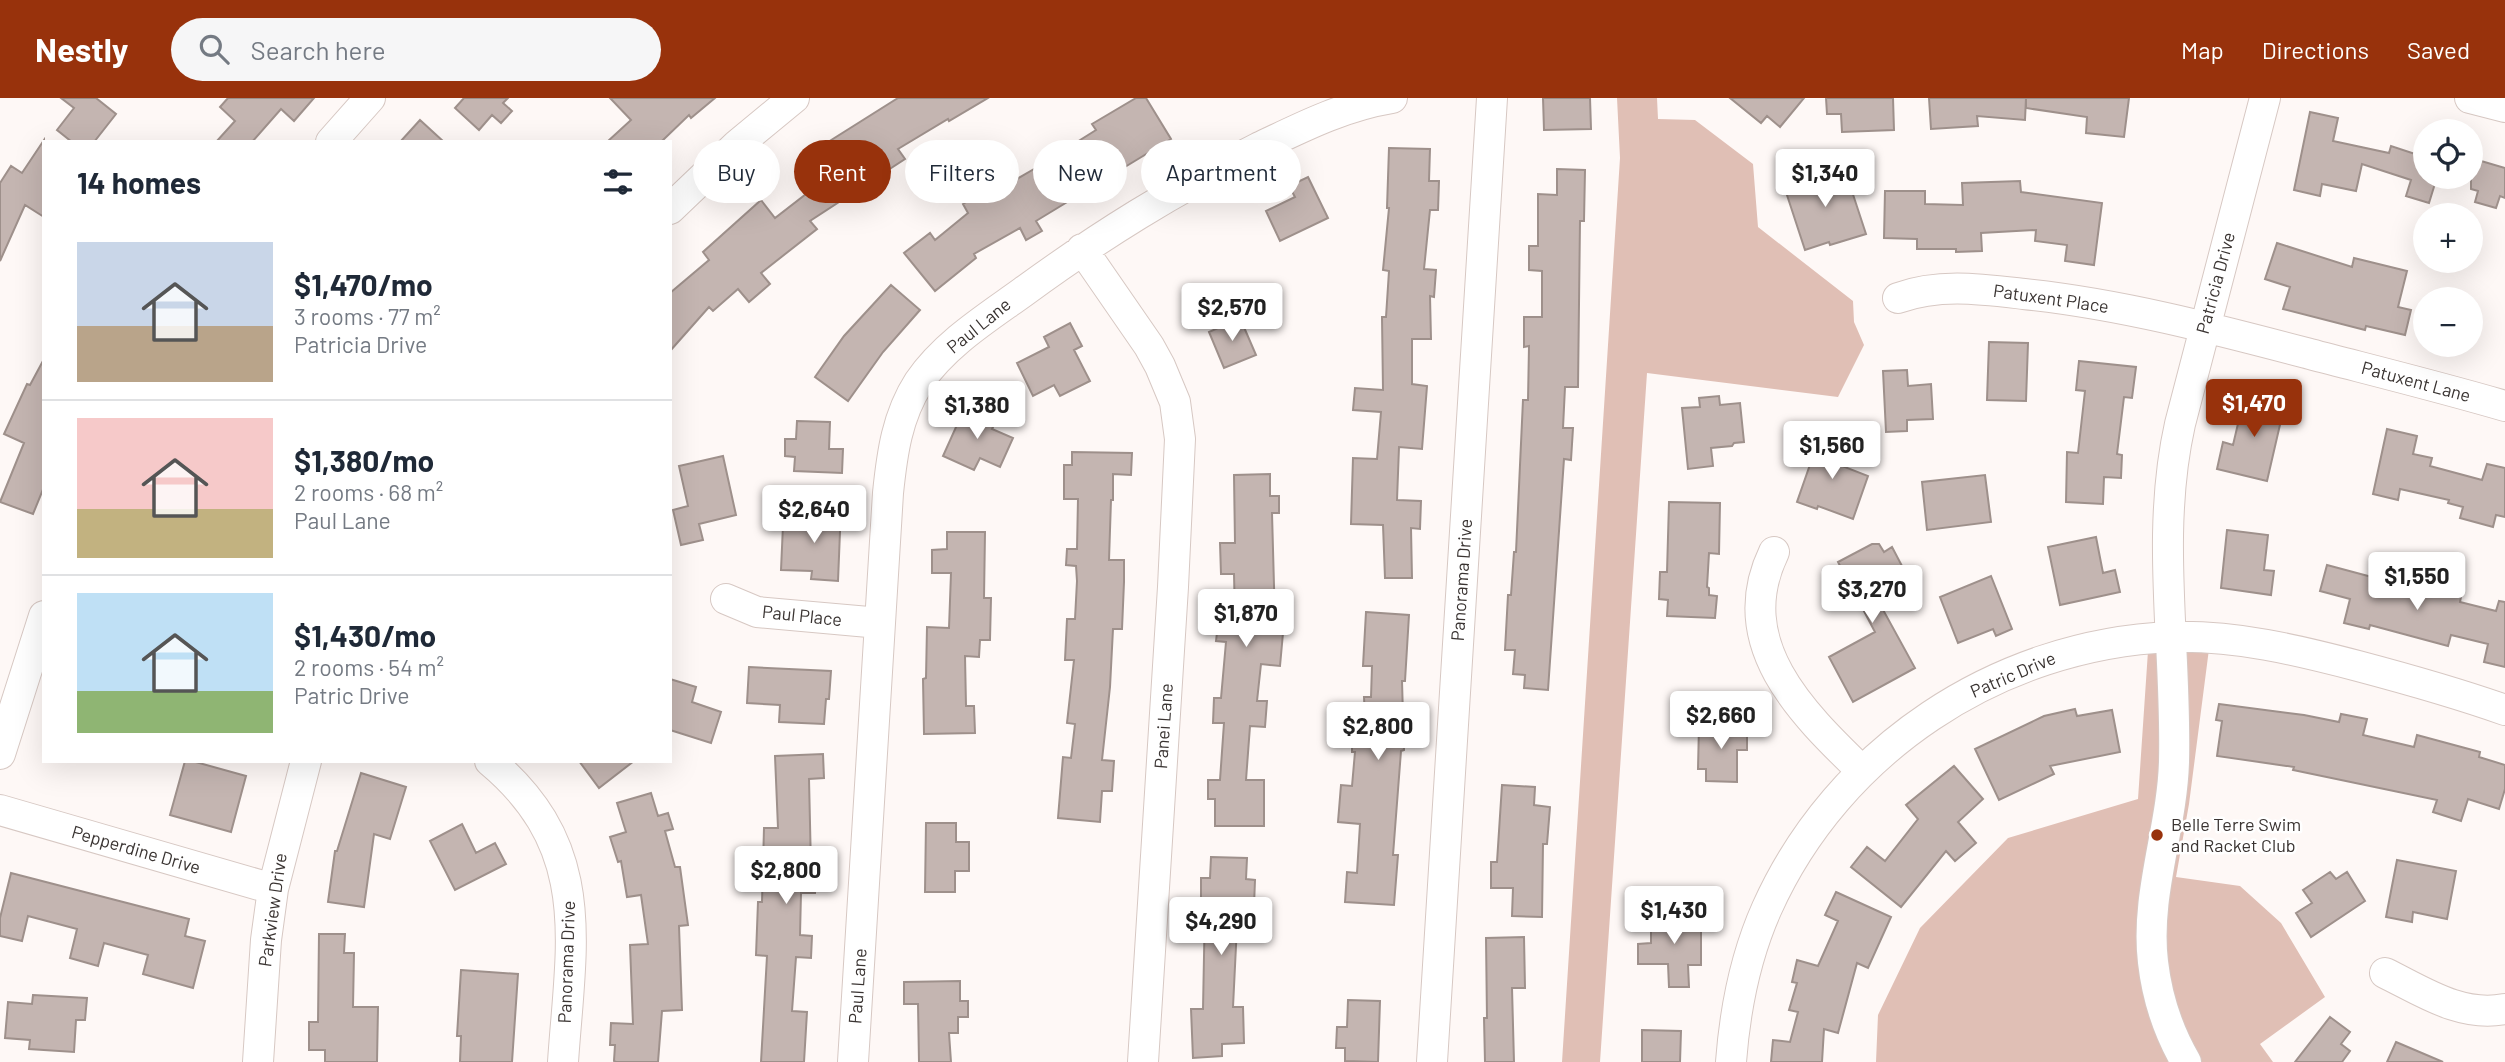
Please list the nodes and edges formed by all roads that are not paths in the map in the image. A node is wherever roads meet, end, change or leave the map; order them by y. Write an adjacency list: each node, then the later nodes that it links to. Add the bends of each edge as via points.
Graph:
1 (370, 98): 8 (street)
2 (794, 98): 9 (street)
3 (1392, 98): 10 (street, Paul Lane, via 1319,119 1196,179)
4 (1492, 98): 32 (street, Panorama Drive)
5 (2265, 98): 12 (street, Patricia Drive)
6 (2470, 98): 7 (street)
7 (2505, 107)
8 (333, 140)
9 (672, 207)
10 (1082, 248): 17 (street, Paul Lane, via 950,348 911,396 897,431 890,472); 31 (street, Panei Lane, via 1160,366 1175,402 1180,439)
11 (1898, 298): 12 (street, Patuxent Place, via 1947,287 2003,291)
12 (2204, 326): 13 (street, Patuxent Lane); 18 (street, Patricia Drive, via 2171,470 2167,543)
13 (2505, 406)
14 (1774, 552): 23 (street, via 1763,576 1760,601 1770,657 1807,715)
15 (726, 599): 17 (street, Paul Place, via 757,612)
16 (42, 622): 20 (street)
17 (880, 623): 30 (street, Paul Lane)
18 (2171, 637): 19 (street, Patric Drive, via 2272,645); 23 (street, Patric Drive, via 2073,651 2001,677 1925,719); 34 (street, Patricia Drive, via 2173,785 2155,898 2152,959 2164,1013)
19 (2505, 709)
20 (0, 754)
21 (305, 763): 25 (street, Parkview Drive)
22 (492, 763): 29 (street, Panorama Drive, via 536,810 566,878 572,928)
23 (1862, 771): 33 (street, Patric Drive, via 1811,832 1766,910 1741,990)
24 (0, 810): 25 (street, Pepperdine Drive)
25 (273, 889): 28 (street, Parkview Drive)
26 (2385, 972): 27 (street, via 2463,1009)
27 (2505, 1009)
28 (258, 1062)
29 (563, 1062)
30 (853, 1062)
31 (1143, 1062)
32 (1432, 1062)
33 (1731, 1062)
34 (2186, 1062)

